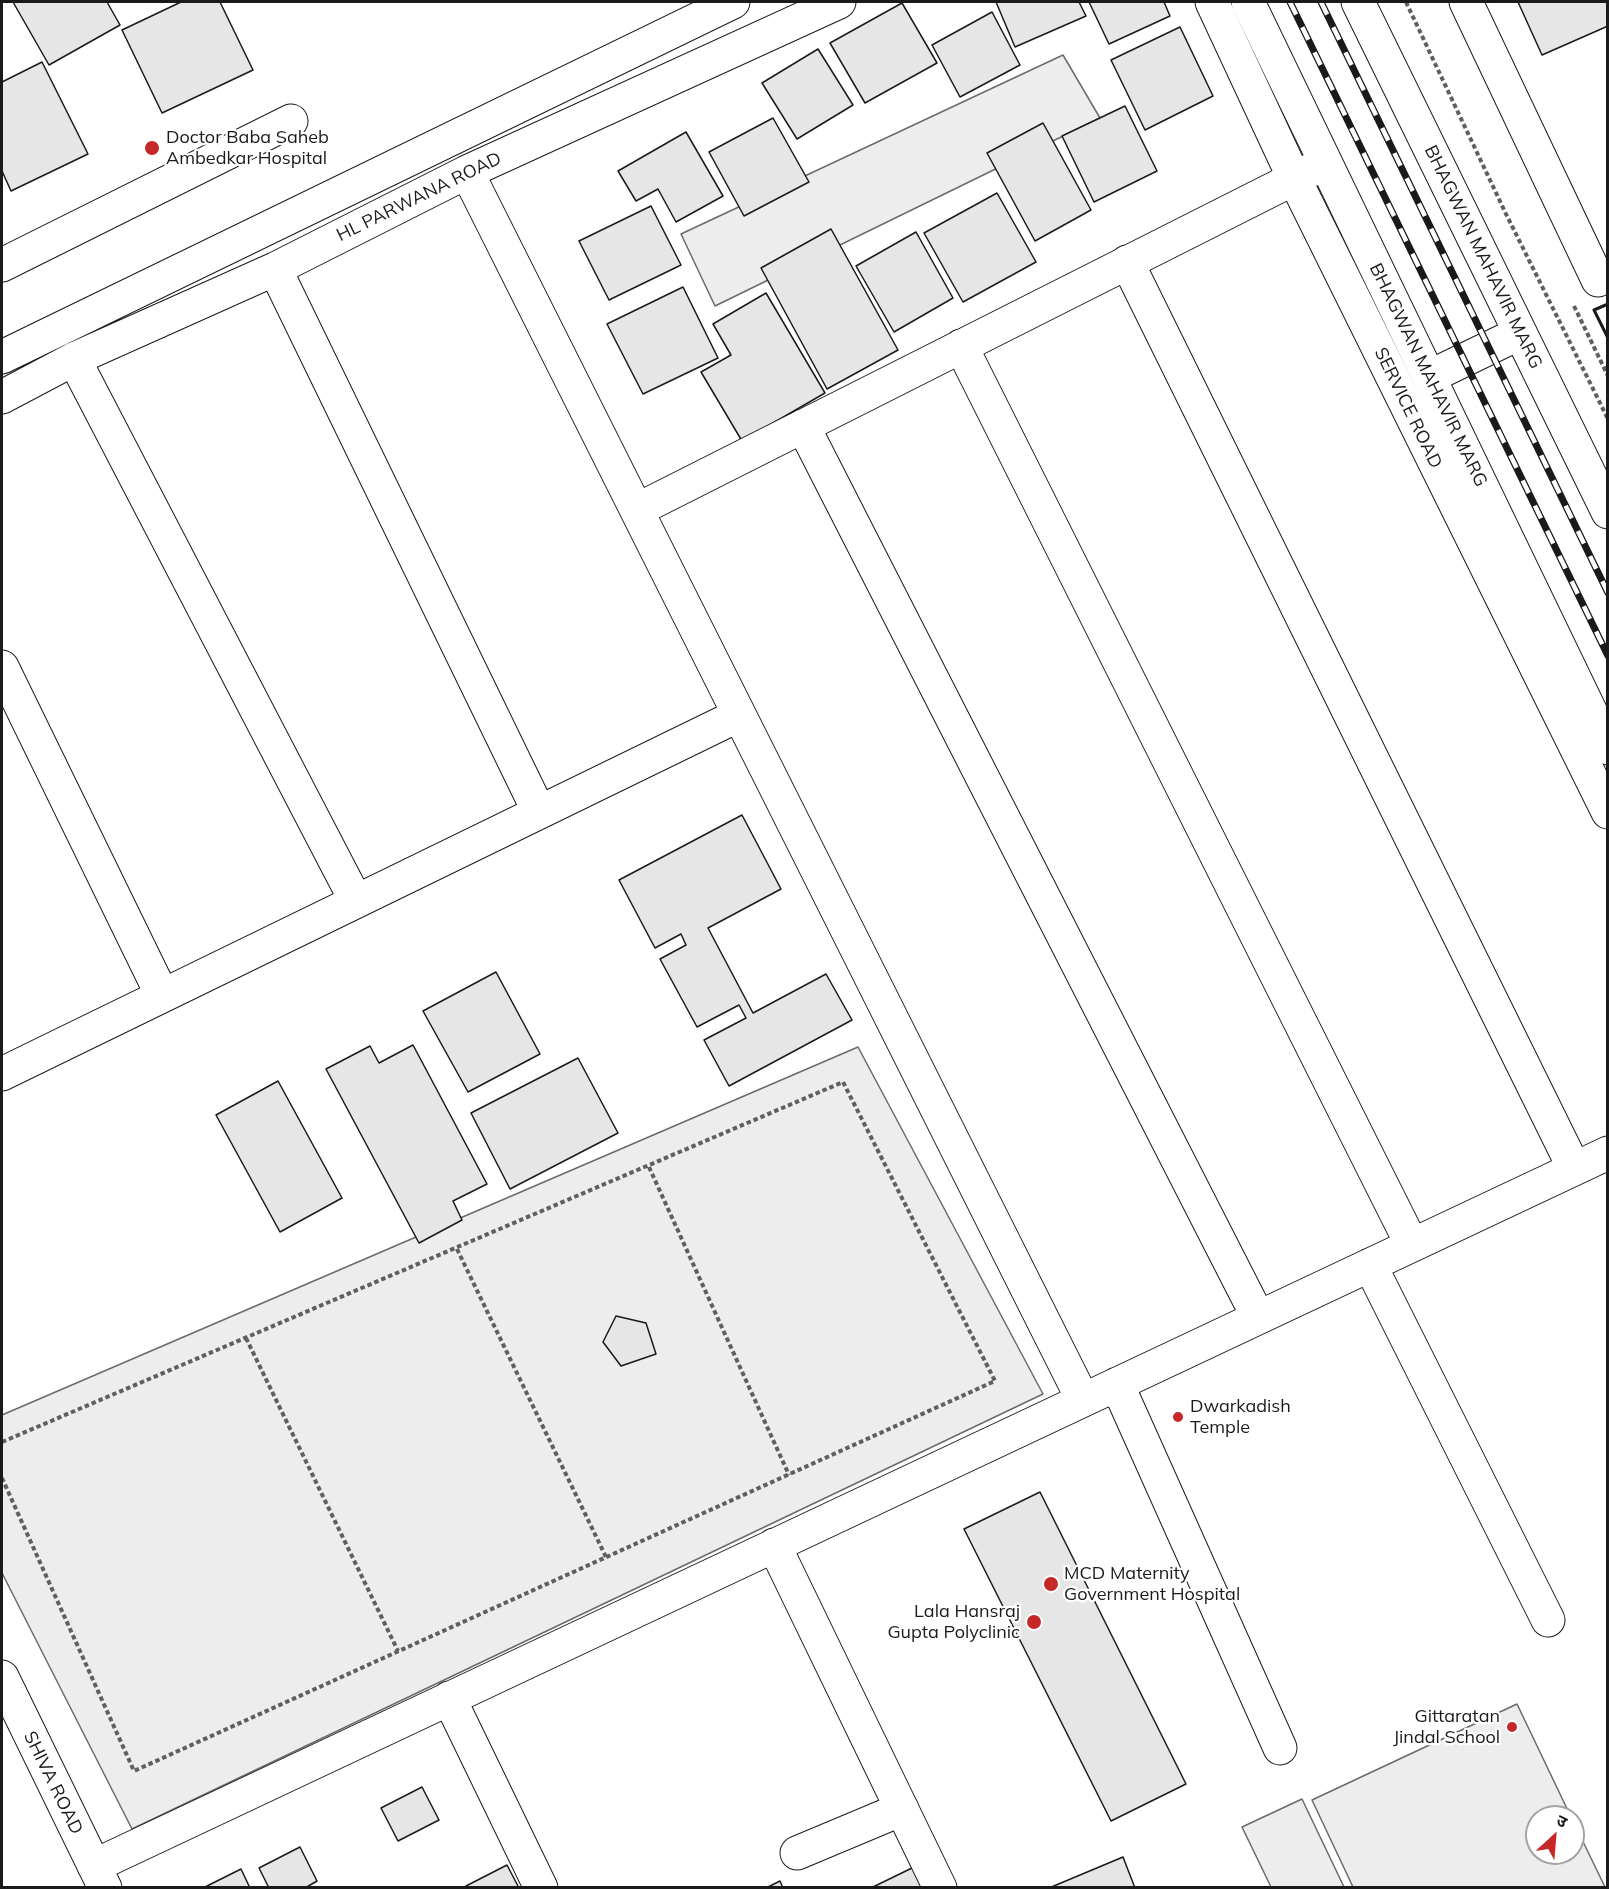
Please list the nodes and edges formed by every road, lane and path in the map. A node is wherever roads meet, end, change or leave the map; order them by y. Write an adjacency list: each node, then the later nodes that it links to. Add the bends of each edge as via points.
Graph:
1 (733, 2): 18 (street)
2 (839, 2): 10 (street, HL PARWANA ROAD)
3 (1212, 2): 11 (street, SERVICE ROAD)
4 (1248, 2): 9 (street, BHAGWAN MAHAVIR MARG)
5 (1358, 2): 16 (street, BHAGWAN MAHAVIR MARG)
6 (1406, 2): 22 (path)
7 (1466, 2): 15 (street, via 1598,280)
8 (291, 121): 13 (street)
9 (1326, 162): 11 (street); 20 (street, BHAGWAN MAHAVIR MARG)
10 (467, 172): 14 (street, HL PARWANA ROAD); 24 (street)
11 (1294, 178): 12 (street); 30 (street, SERVICE ROAD)
12 (1127, 262): 17 (street); 36 (street)
13 (2, 265)
14 (276, 269): 19 (street, HL PARWANA ROAD); 29 (street)
15 (1608, 275)
16 (1520, 333): 20 (street); 25 (street, BHAGWAN MAHAVIR MARG)
17 (961, 346): 23 (street); 37 (street)
18 (2, 357)
19 (74, 359): 21 (street, HL PARWANA ROAD); 31 (street)
20 (1429, 377): 28 (street, BHAGWAN MAHAVIR MARG)
21 (2, 397)
22 (1608, 419)
23 (803, 426): 24 (street); 40 (street)
24 (637, 510): 27 (street)
25 (1608, 512)
26 (2, 667): 32 (street)
27 (739, 715): 29 (street); 43 (street)
28 (1608, 748)
29 (539, 812): 31 (street)
30 (1608, 812)
31 (356, 901): 32 (street)
32 (162, 995): 33 (street)
33 (2, 1074)
34 (1608, 1153): 36 (street)
35 (649, 1167): 38 (path); 45 (path); 45 (path, via 843,1082 995,1381)
36 (1574, 1168): 37 (street)
37 (1412, 1245): 39 (street)
38 (457, 1248): 41 (path); 48 (path)
39 (1370, 1265): 40 (street); 49 (street)
40 (1258, 1317): 42 (street)
41 (246, 1338): 44 (path); 50 (path)
42 (1117, 1384): 43 (street); 53 (street)
43 (1083, 1400): 47 (street)
44 (2, 1442)
45 (789, 1474): 48 (path)
46 (2, 1478): 50 (path, via 134,1771)
47 (774, 1545): 52 (street); 54 (street)
48 (606, 1557): 50 (path)
49 (1548, 1620)
50 (398, 1651)
51 (2, 1677): 56 (street, SHIVA ROAD)
52 (449, 1698): 56 (street); 57 (street)
53 (1280, 1748)
54 (902, 1809): 55 (street); 58 (street)
55 (797, 1853)
56 (99, 1877)
57 (541, 1887)
58 (940, 1887)

